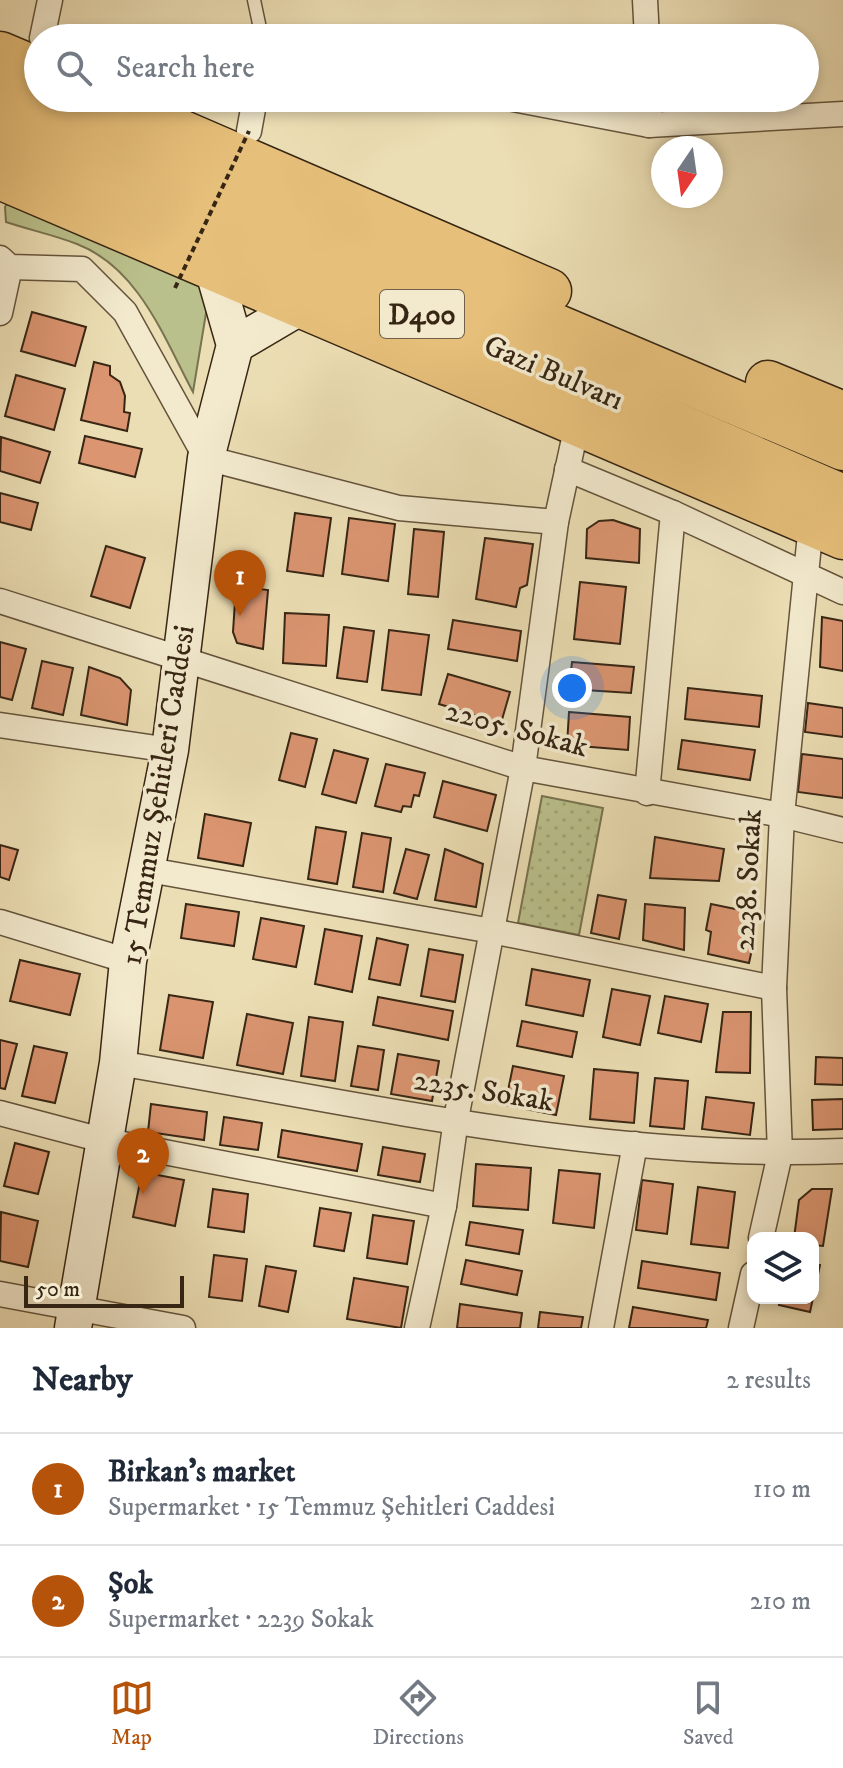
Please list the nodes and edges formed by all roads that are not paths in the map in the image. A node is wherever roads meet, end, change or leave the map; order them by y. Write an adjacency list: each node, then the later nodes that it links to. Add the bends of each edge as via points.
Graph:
1 (50, 0): 4 (street)
2 (254, 0): 5 (lane)
3 (645, 0): 6 (street)
4 (40, 24)
5 (259, 24)
6 (646, 24)
7 (129, 112): 24 (highway, Gazi Bulvarı / D400)
8 (135, 112): 22 (highway)
9 (252, 112): 14 (street)
10 (581, 112): 13 (street)
11 (649, 112): 13 (street)
12 (843, 114): 13 (street)
13 (649, 125)
14 (249, 131)
15 (0, 132): 28 (highway, Gazi Bulvarı / D400)
16 (0, 177): 18 (highway)
17 (5, 262): 20 (street); 25 (street, via 82,269 104,290 125,312)
18 (212, 265): 19 (highway); 21 (main road)
19 (303, 305): 21 (main road); 23 (highway)
20 (0, 313)
21 (235, 345): 25 (main road, 15 Temmuz Şehitleri Caddesi)
22 (843, 414)
23 (577, 425): 26 (street); 28 (highway)
24 (843, 448)
25 (206, 458): 29 (street, via 399,508); 33 (main road, 15 Temmuz Şehitleri Caddesi)
26 (567, 469): 27 (street); 29 (street)
27 (673, 513): 30 (street); 37 (street)
28 (832, 519): 30 (street, 2238. Sokak)
29 (556, 522): 36 (street)
30 (806, 576): 31 (street); 38 (street, 2238. Sokak)
31 (843, 592)
32 (0, 601): 33 (street, 2205. Sokak)
33 (181, 659): 35 (main road, 15 Temmuz Şehitleri Caddesi); 36 (street, 2205. Sokak)
34 (0, 725): 35 (street)
35 (170, 750): 40 (main road, 15 Temmuz Şehitleri Caddesi)
36 (523, 768): 37 (street, 2205. Sokak); 42 (street)
37 (647, 793): 38 (street, 2205. Sokak)
38 (782, 815): 39 (street, 2205. Sokak); 44 (street, 2238. Sokak)
39 (843, 830)
40 (149, 870): 42 (street); 43 (main road, 15 Temmuz Şehitleri Caddesi)
41 (0, 922): 43 (street)
42 (492, 931): 44 (street); 47 (street)
43 (128, 961): 45 (main road, 15 Temmuz Şehitleri Caddesi)
44 (774, 988): 51 (street, 2238. Sokak)
45 (118, 1063): 47 (street, 2235. Sokak); 48 (main road, 15 Temmuz Şehitleri Caddesi)
46 (0, 1113): 48 (street)
47 (456, 1119): 49 (street, 2235. Sokak); 52 (street)
48 (102, 1140): 52 (street); 56 (main road, 15 Temmuz Şehitleri Caddesi)
49 (635, 1144): 51 (street, 2235. Sokak); 59 (street)
50 (843, 1151): 51 (street, 2235. Sokak)
51 (780, 1154): 53 (street, 2238. Sokak)
52 (444, 1206): 58 (street)
53 (762, 1232)
54 (0, 1294): 56 (street)
55 (747, 1301): 60 (street)
56 (75, 1319): 57 (street)
57 (183, 1328)
58 (417, 1328)
59 (601, 1328)
60 (741, 1328)

